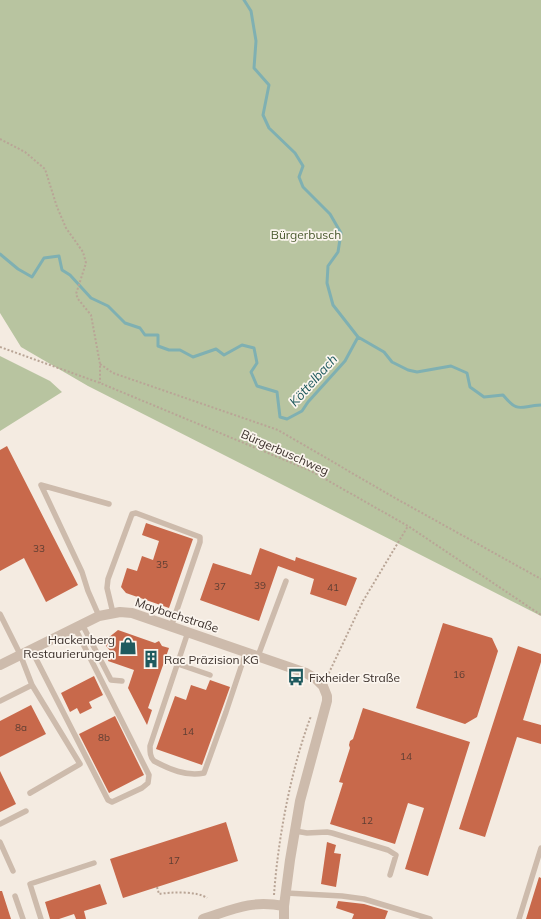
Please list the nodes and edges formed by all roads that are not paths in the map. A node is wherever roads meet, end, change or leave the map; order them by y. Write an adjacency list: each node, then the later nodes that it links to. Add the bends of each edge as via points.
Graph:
1 (109, 504): 5 (lane, via 41,485 82,572)
2 (286, 581): 12 (lane)
3 (114, 613): 5 (street, Maybachstraße); 7 (street, Maybachstraße, via 132,613); 7 (lane, via 107,588 108,579 132,514 136,513 200,538)
4 (0, 614): 11 (lane)
5 (98, 616): 6 (street, Maybachstraße)
6 (79, 626): 9 (street, Maybachstraße); 9 (lane, via 149,775 148,783 142,788 118,800 108,800); 16 (lane, via 111,680)
7 (171, 626): 8 (street, Maybachstraße)
8 (188, 632): 10 (street, Maybachstraße); 13 (lane)
9 (31, 649): 11 (street, Maybachstraße)
10 (246, 652): 12 (street, Maybachstraße); 13 (lane, via 208,765 204,773 197,775 182,773 151,758 150,746)
11 (20, 654): 14 (street, Maybachstraße); 17 (lane)
12 (258, 656): 22 (street, Maybachstraße, via 306,673 323,686 327,696 300,801)
13 (178, 664): 15 (lane)
14 (0, 665)
15 (210, 675)
16 (122, 681)
17 (32, 685): 18 (lane); 19 (lane, via 80,764)
18 (0, 701)
19 (30, 793)
20 (26, 811): 21 (lane)
21 (0, 824)
22 (295, 831): 27 (lane, via 332,833 388,850 396,855); 28 (street)
23 (0, 842): 26 (lane)
24 (541, 848): 36 (lane)
25 (94, 863): 32 (lane, via 30,884)
26 (13, 871)
27 (390, 875)
28 (286, 893): 30 (street); 35 (lane, via 364,899)
29 (15, 896): 31 (lane)
30 (284, 906): 33 (street, via 260,903 245,905); 34 (street)
31 (23, 919)
32 (41, 919)
33 (203, 919)
34 (284, 919)
35 (430, 919)
36 (519, 919)

